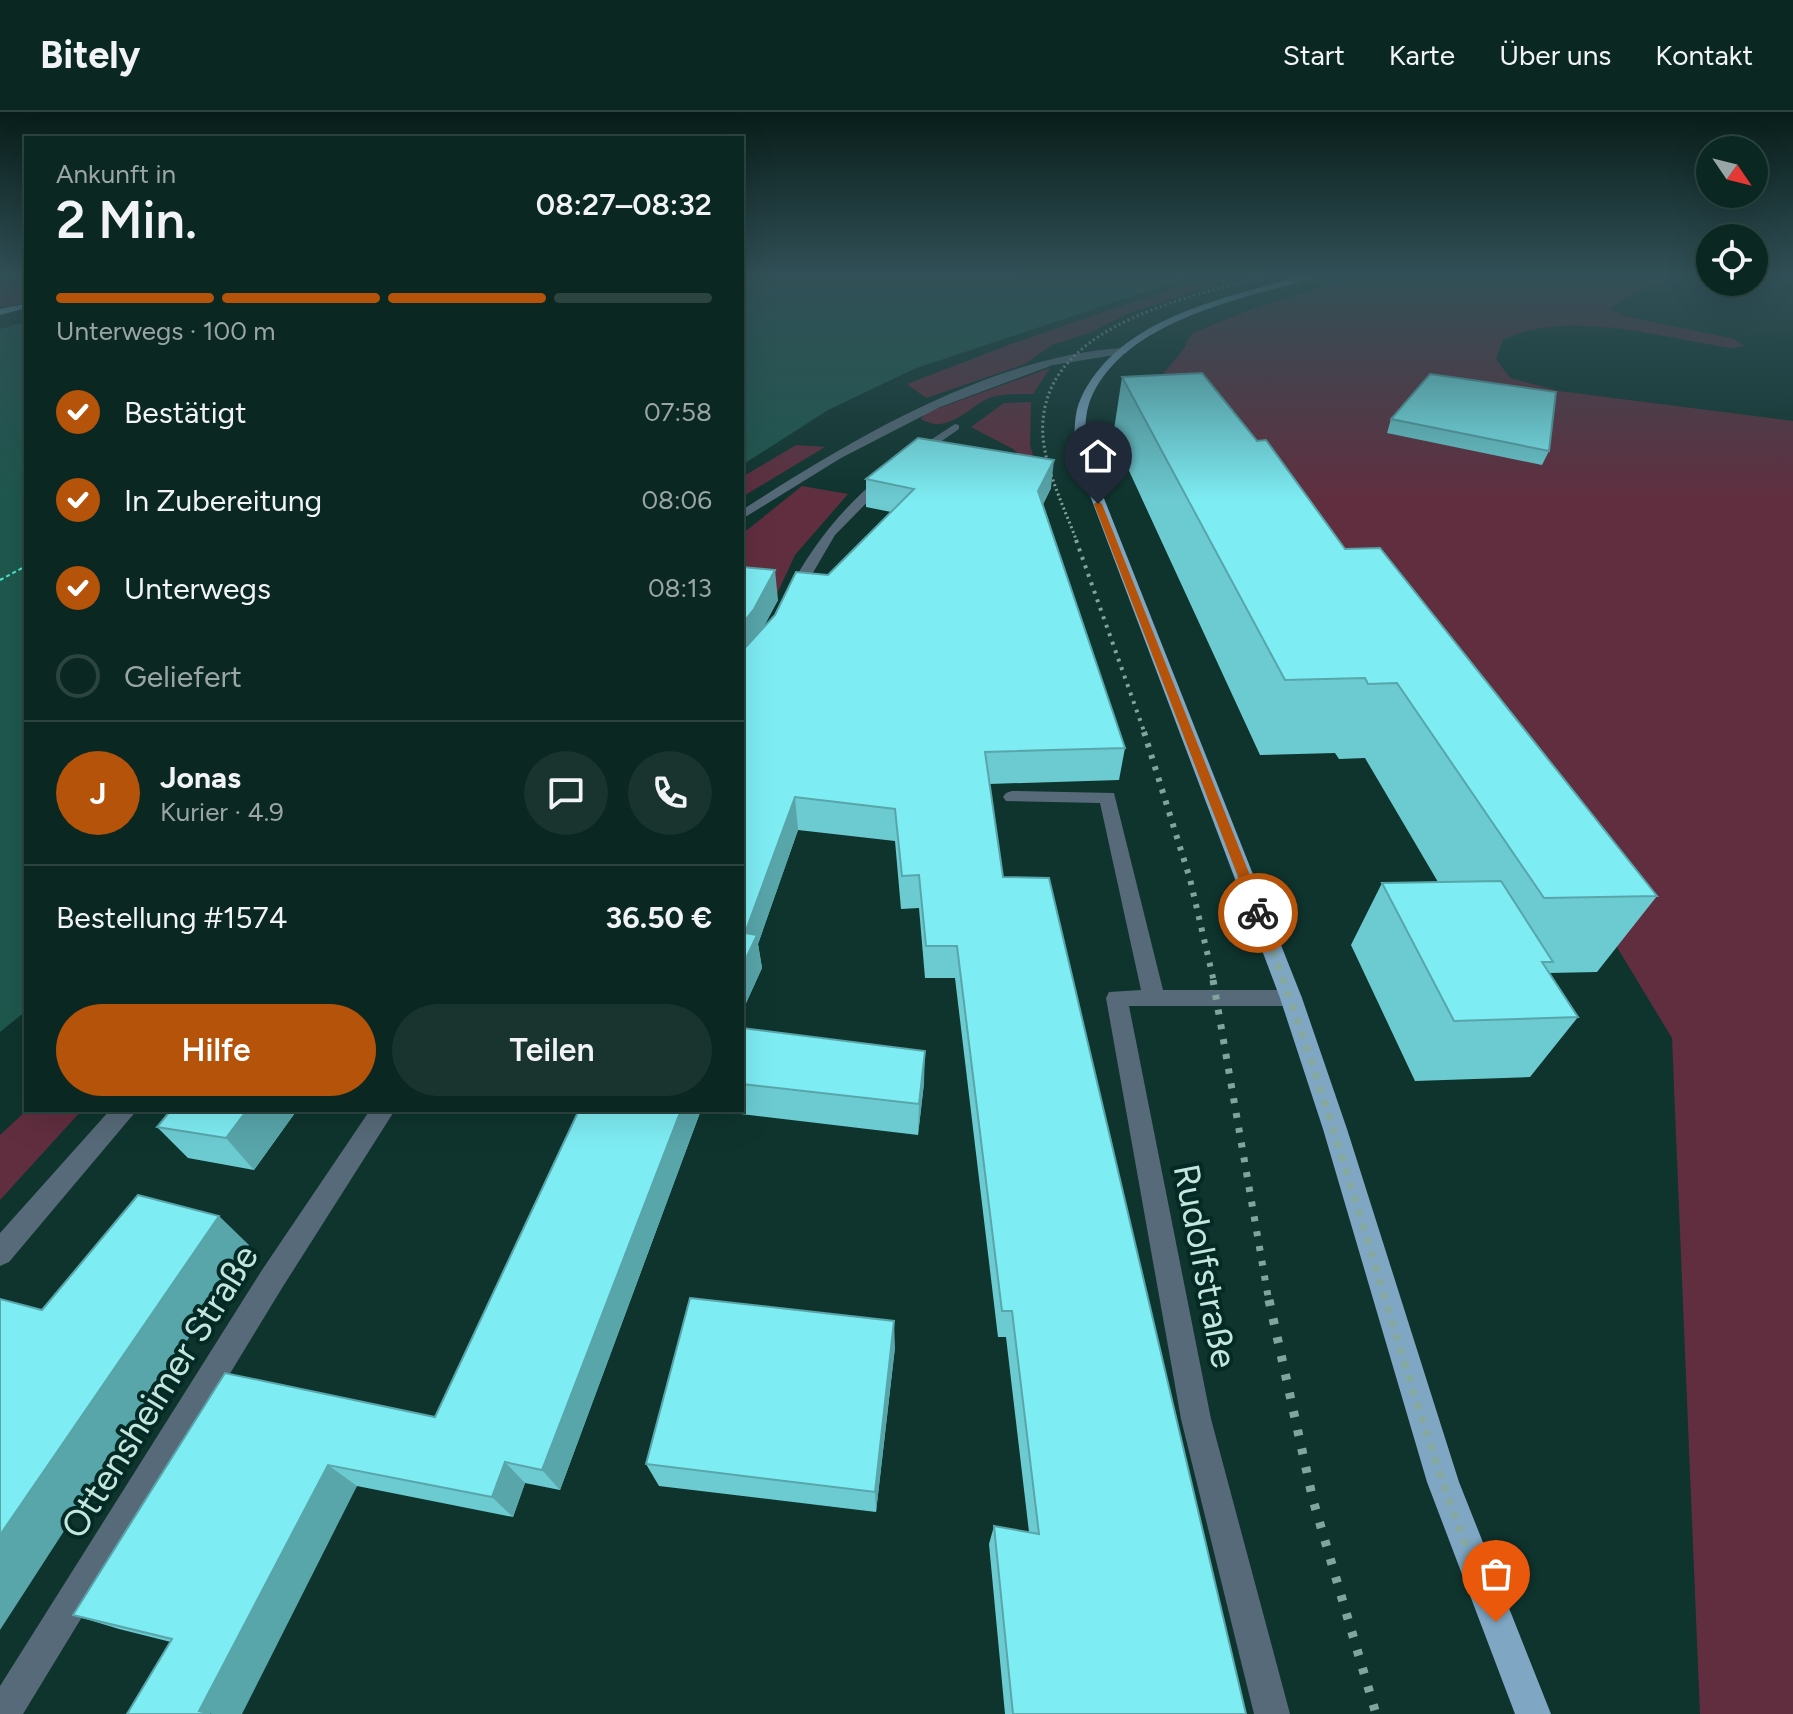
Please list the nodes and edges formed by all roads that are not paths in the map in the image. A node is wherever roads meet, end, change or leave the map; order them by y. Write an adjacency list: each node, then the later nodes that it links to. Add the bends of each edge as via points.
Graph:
1 (1110, 352): 3 (street, via 1045,364)
2 (1123, 352): 8 (main road, via 1086,399 1080,453)
3 (899, 421): 4 (street); 5 (street, via 939,430 853,506 804,570)
4 (744, 514)
5 (786, 610)
6 (1012, 797): 7 (street, via 1108,797)
7 (1154, 998): 8 (street, Rudolfstraße); 13 (street, Rudolfstraße, via 1117,998 1196,1419)
8 (1291, 998): 14 (main road, via 1443,1482)
9 (123, 1112): 11 (street)
10 (382, 1112): 12 (street, Ottensheimer Straße)
11 (0, 1253)
12 (3, 1714)
13 (1272, 1714)
14 (1533, 1714)

